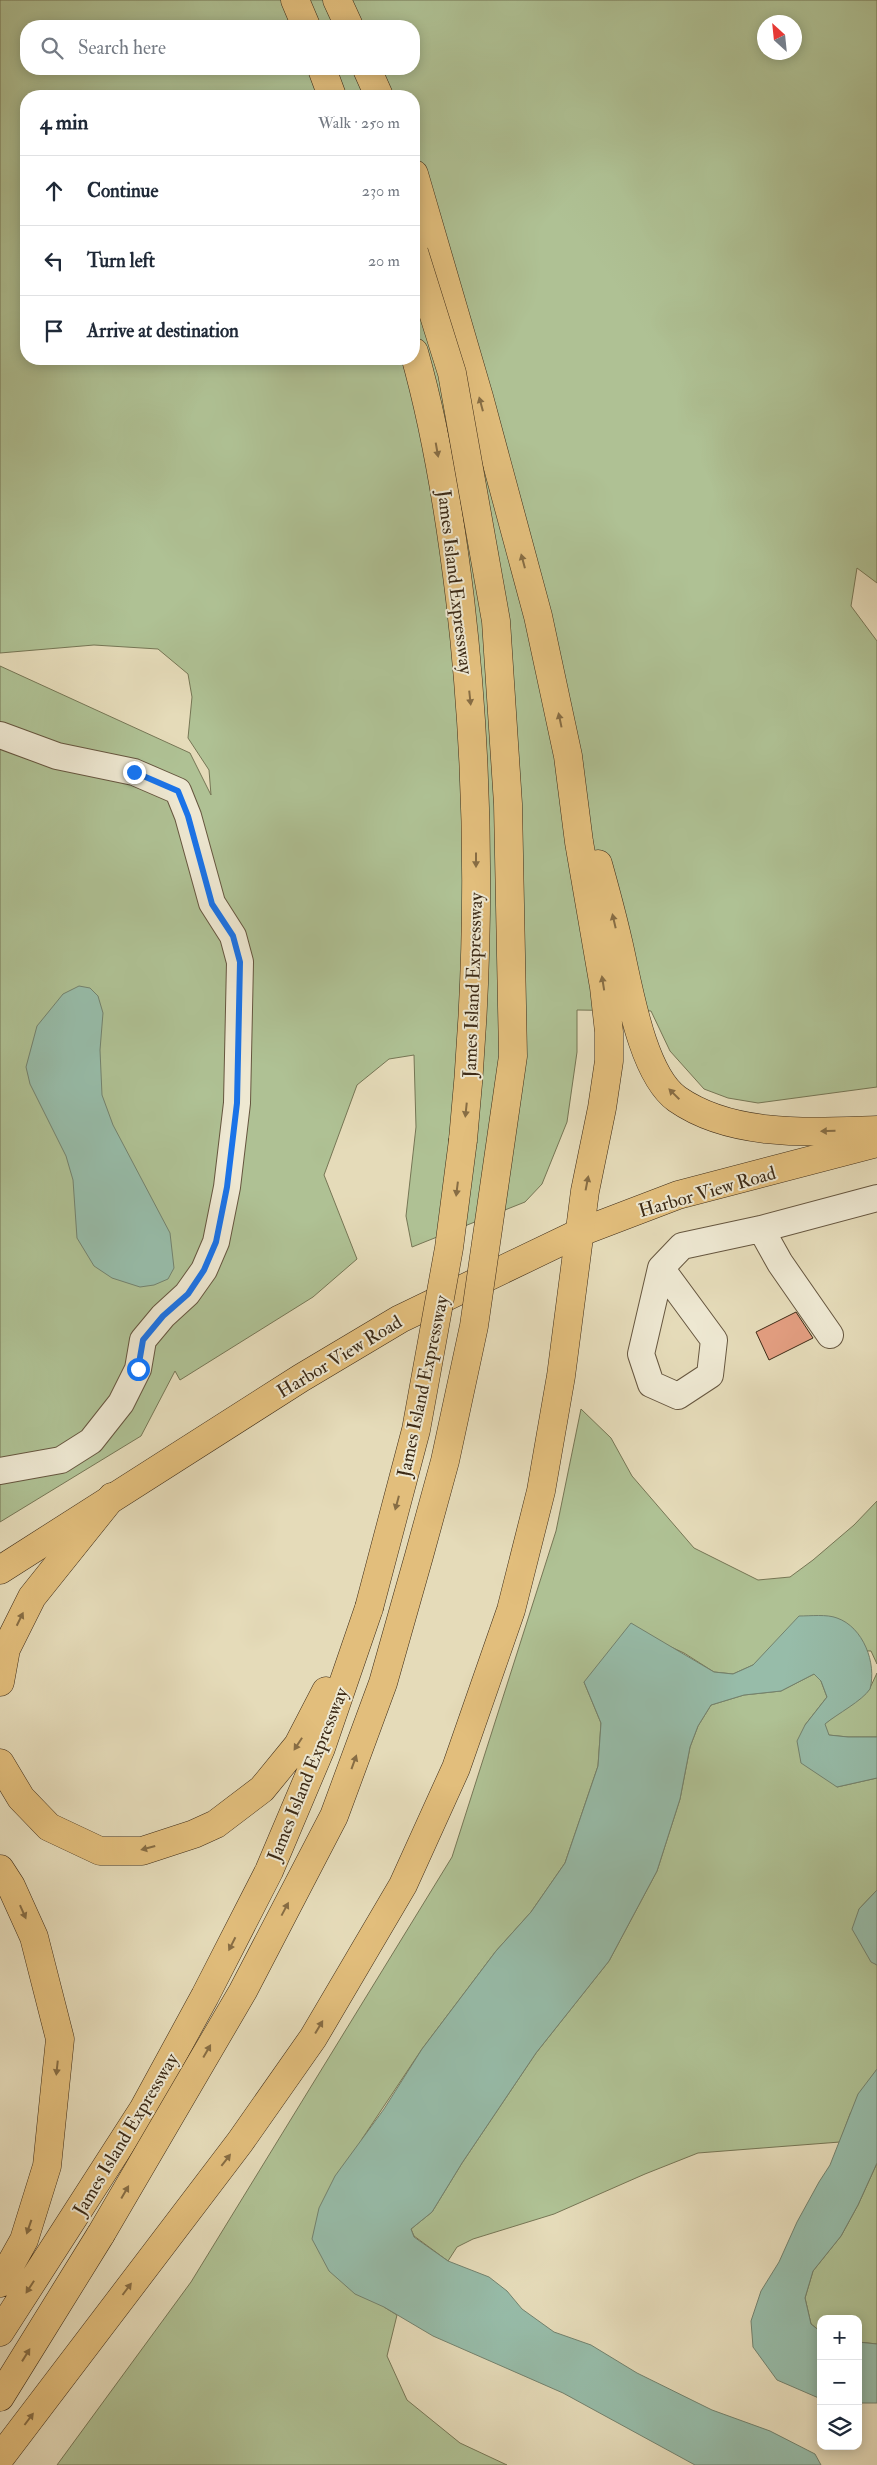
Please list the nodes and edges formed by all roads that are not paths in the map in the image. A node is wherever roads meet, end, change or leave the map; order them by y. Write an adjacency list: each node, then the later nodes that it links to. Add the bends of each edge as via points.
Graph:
1 (295, 0): 3 (main road)
2 (336, 0): 4 (main road); 5 (main road)
3 (303, 20)
4 (341, 20)
5 (346, 20)
6 (324, 75): 9 (main road)
7 (358, 75): 10 (main road)
8 (370, 75): 11 (main road)
9 (330, 90)
10 (363, 90)
11 (376, 90)
12 (420, 195): 16 (main road, one-way to 12, via 535,607)
13 (420, 271): 33 (main road, James Island Expressway, one-way to 13, bridge, via 101,2234 242,1991 334,1816 383,1683 412,1584 445,1461 474,1326 513,1056 508,804 496,621 452,372)
14 (418, 365): 27 (main road, James Island Expressway, one-way to 27, bridge, via 429,406 444,491 473,721 476,966 470,1065 449,1248 416,1430)
15 (0, 735): 24 (street, via 57,756 134,772 178,791 212,904 233,936 240,962 237,1103 227,1187 216,1242 204,1270 188,1294 143,1340 138,1369 121,1403 91,1441 60,1460)
16 (568, 756): 17 (main road, one-way to 16, via 793,1132 717,1120 676,1098 658,1076 640,1037 611,910); 21 (main road, one-way to 16, via 585,1191 609,1061 609,1032)
17 (877, 1130)
18 (877, 1144): 21 (main road, Harbor View Road, via 678,1195)
19 (877, 1198): 20 (street)
20 (761, 1229): 22 (street, via 682,1246); 23 (street, via 780,1263)
21 (581, 1232): 25 (main road, Harbor View Road, via 400,1319); 34 (main road, one-way to 21, via 246,2134 313,2038 404,1885 456,1768 512,1610 541,1491 562,1376)
22 (661, 1268)
23 (830, 1335)
24 (0, 1471)
25 (112, 1497): 26 (main road, Harbor View Road); 28 (main road, one-way to 25, via 6,1649 32,1597)
26 (0, 1570)
27 (369, 1608): 29 (main road, one-way to 29, via 298,1745 254,1796 216,1824 194,1834 142,1850 100,1851 49,1827 20,1798); 32 (main road, James Island Expressway, one-way to 32, via 322,1748 269,1870 205,1996 144,2108)
28 (0, 1682)
29 (0, 1763)
30 (0, 1869): 31 (main road, one-way to 31, via 34,1937 60,2039 47,2166 24,2240)
31 (0, 2283)
32 (0, 2332)
33 (0, 2397)
34 (0, 2458)

